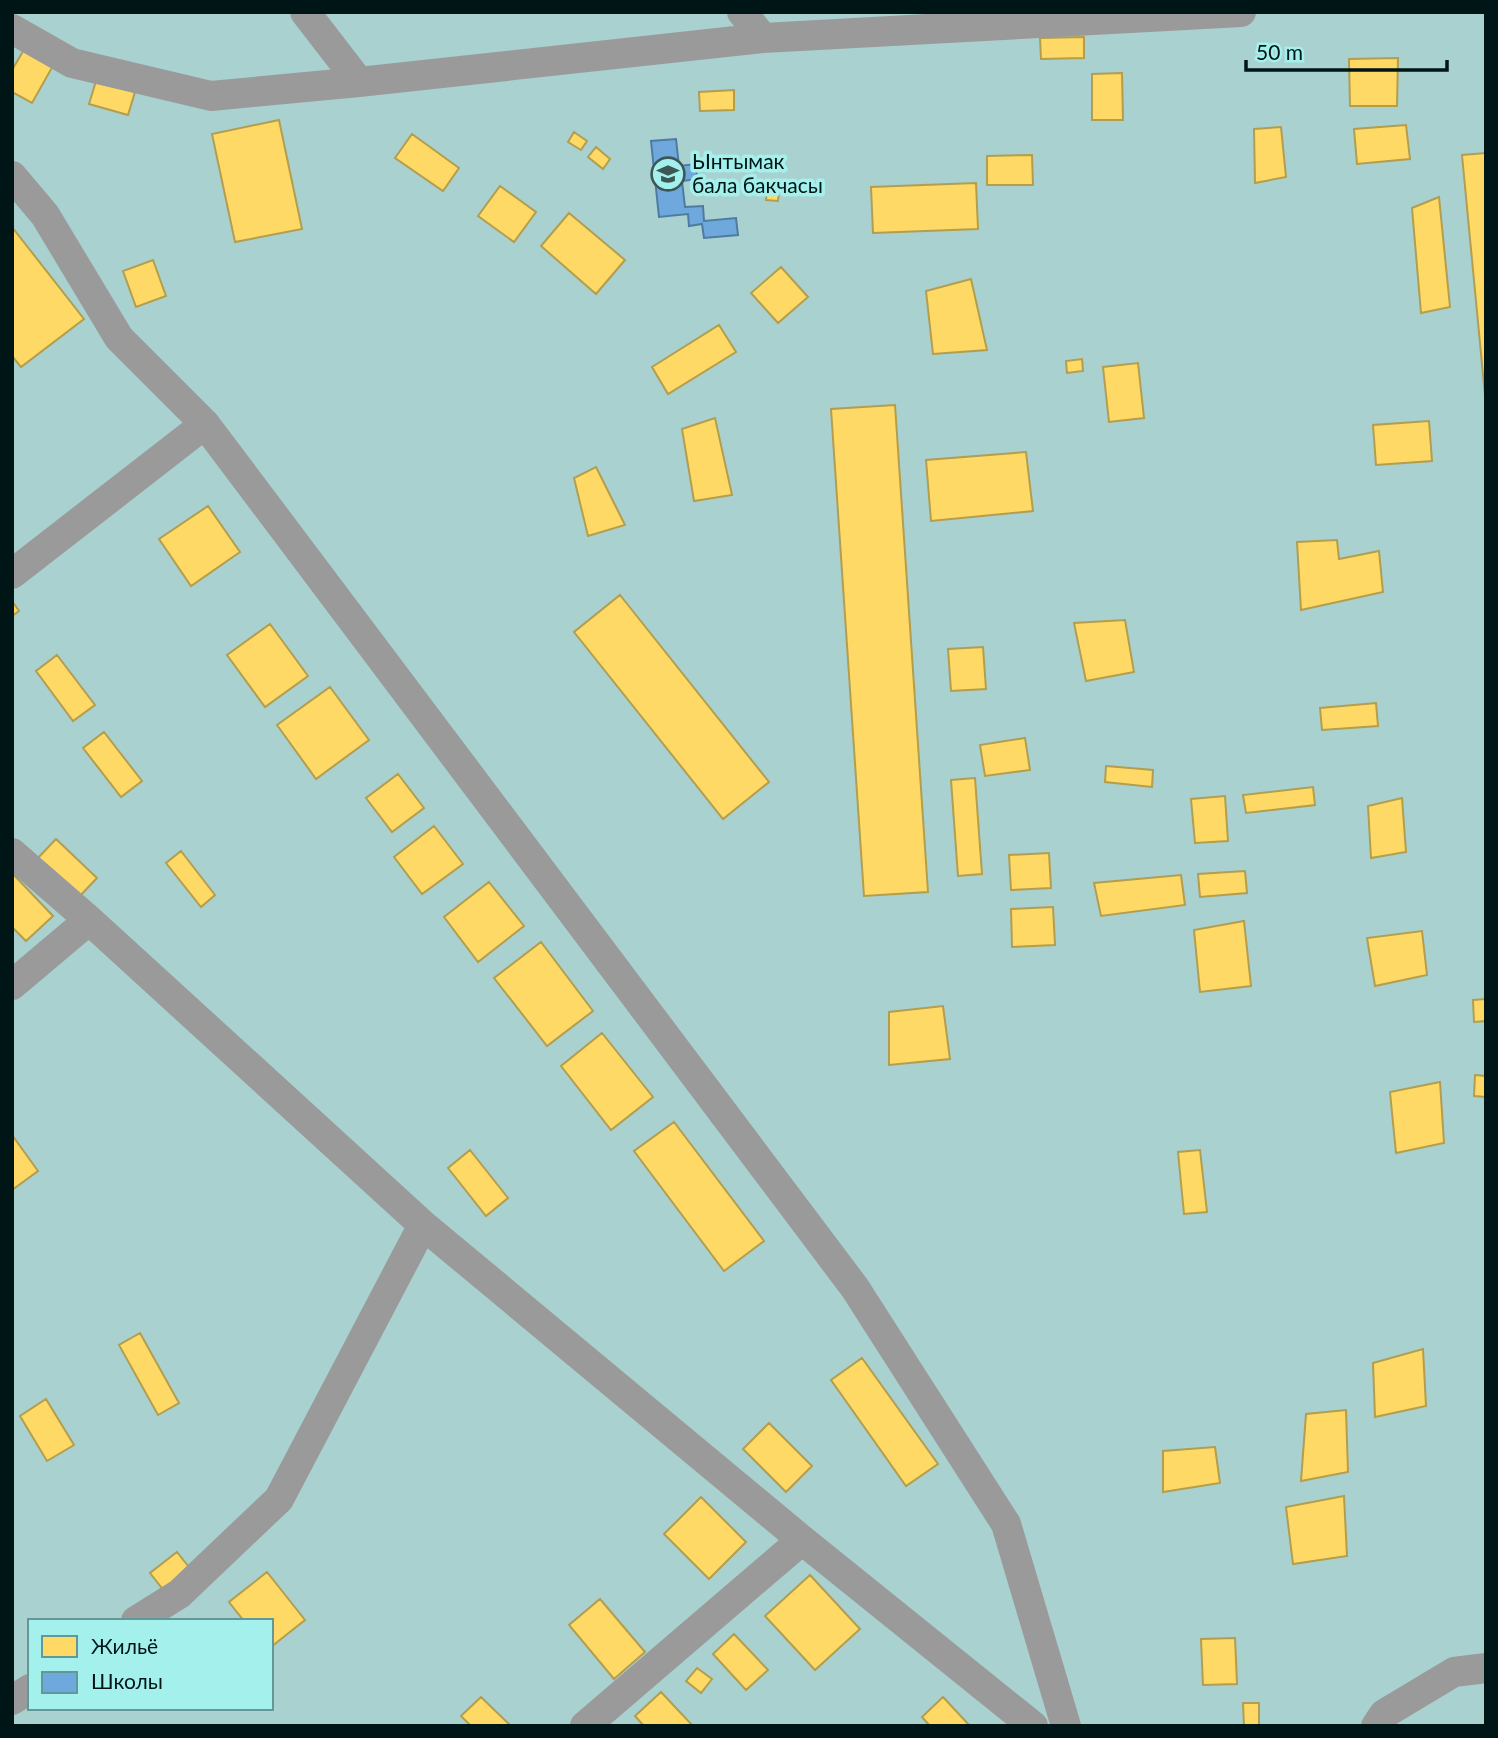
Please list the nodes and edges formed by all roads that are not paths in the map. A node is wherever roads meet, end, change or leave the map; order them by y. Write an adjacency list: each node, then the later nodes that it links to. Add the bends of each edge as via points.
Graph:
1 (305, 12): 7 (street)
2 (742, 12): 6 (street)
3 (1241, 12): 4 (street)
4 (1008, 19): 6 (street)
5 (12, 29): 7 (street, via 72,63 211,96)
6 (762, 38): 7 (street)
7 (359, 82)
8 (12, 176): 9 (street, via 46,215 119,338)
9 (205, 424): 10 (street); 22 (street, via 855,1288 1006,1524)
10 (12, 574)
11 (12, 853): 12 (street)
12 (89, 920): 13 (street); 14 (street)
13 (12, 985)
14 (423, 1225): 15 (street); 16 (street, via 279,1499 178,1594)
15 (802, 1540): 20 (street); 21 (street)
16 (139, 1619)
17 (1486, 1668): 23 (street, via 1454,1672 1384,1714)
18 (28, 1690): 19 (street)
19 (12, 1700)
20 (585, 1726)
21 (1033, 1726)
22 (1066, 1726)
23 (1377, 1726)

